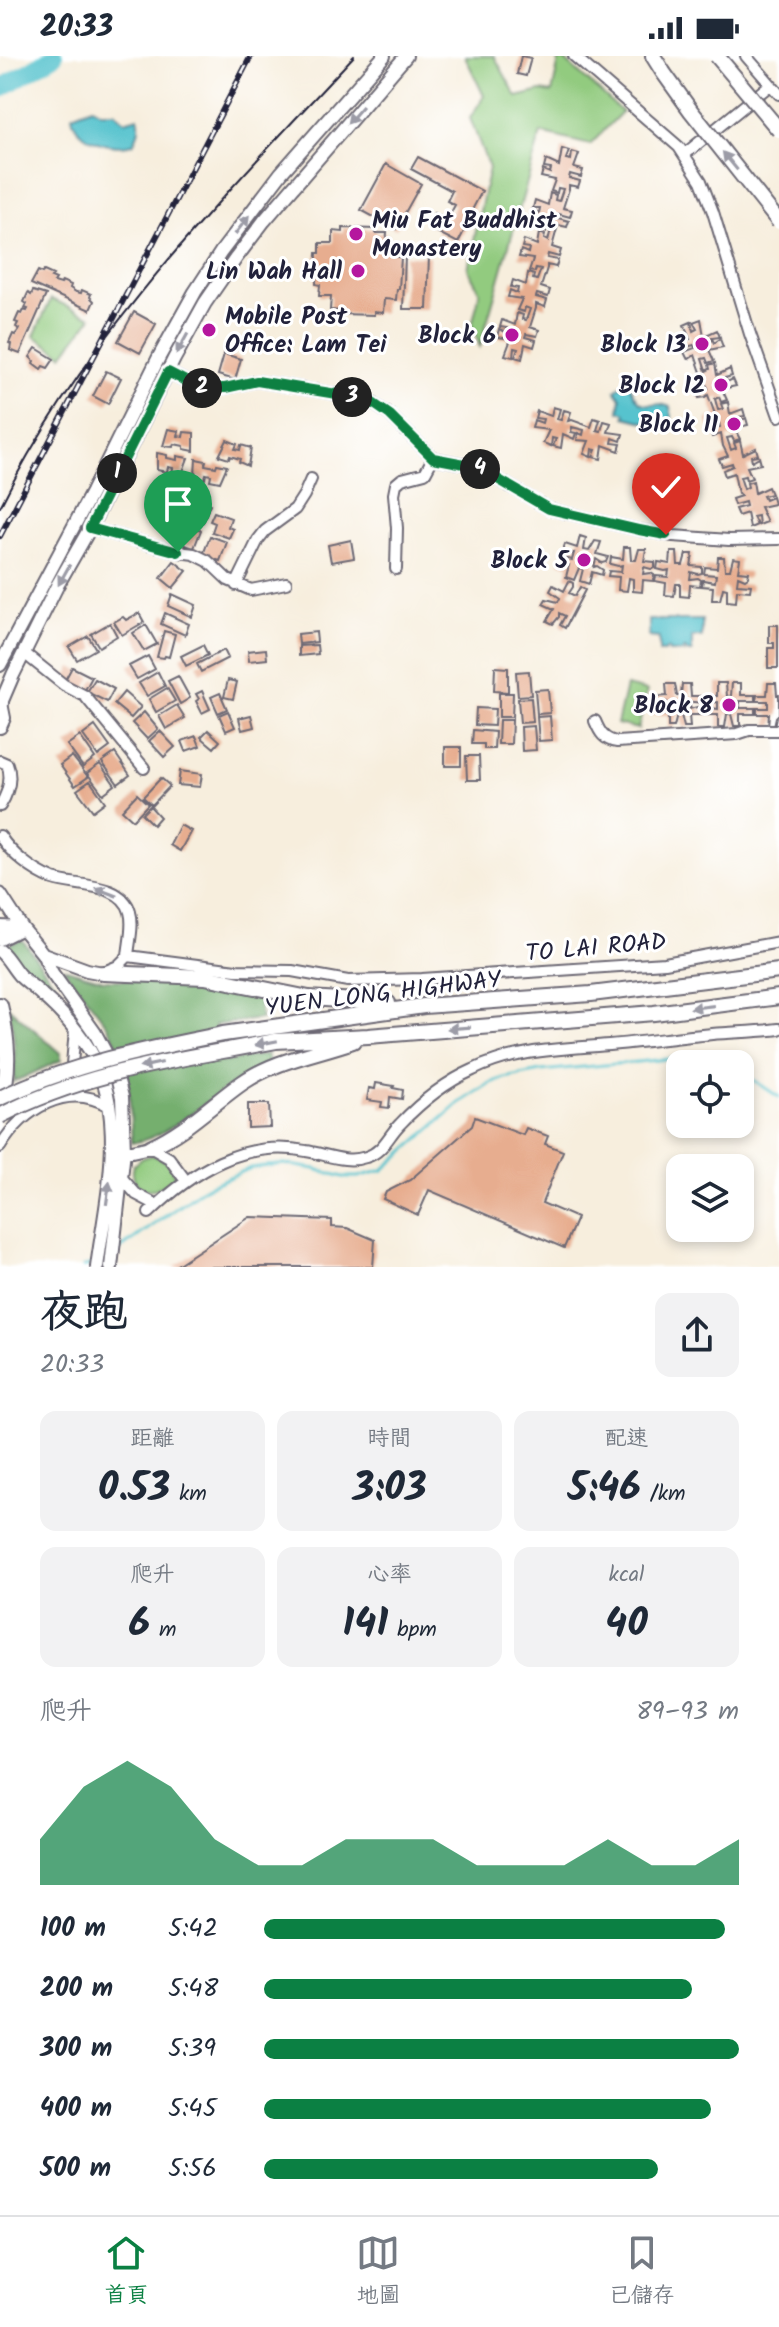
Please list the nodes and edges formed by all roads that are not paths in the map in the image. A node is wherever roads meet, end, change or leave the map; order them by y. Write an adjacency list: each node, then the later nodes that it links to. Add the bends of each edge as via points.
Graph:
1 (406, 56): 12 (main road, one-way to 12, via 236,258)
2 (574, 56): 10 (street)
3 (653, 56): 11 (highway, one-way to 3, bridge)
4 (717, 56): 9 (highway, bridge)
5 (746, 56): 7 (street)
6 (383, 57): 22 (main road, one-way to 6, via 195,292 281,173)
7 (770, 85): 8 (street); 10 (street)
8 (779, 94)
9 (779, 130)
10 (685, 154): 13 (street, via 713,212)
11 (779, 222)
12 (168, 372): 14 (street, via 199,388 257,381 367,399); 16 (main road)
13 (779, 416)
14 (433, 458): 17 (street, via 475,466 549,509 673,536); 18 (street, via 425,473 396,484)
15 (311, 479): 20 (street, via 295,509 258,540)
16 (90, 528): 20 (street, via 194,554); 21 (main road, one-way to 21)
17 (779, 539)
18 (396, 569)
19 (286, 583): 20 (street, via 251,590)
20 (236, 585)
21 (24, 653): 23 (main road); 28 (street, via 85,696)
22 (0, 665)
23 (0, 704): 25 (main road)
24 (595, 721): 26 (street, via 601,734 617,742)
25 (0, 727)
26 (779, 730)
27 (0, 761): 29 (street, via 9,768 10,780)
28 (144, 768)
29 (0, 806)
30 (0, 836): 38 (street, one-way to 30, via 131,916 122,899 39,873)
31 (0, 894): 33 (main road)
32 (0, 927): 33 (main road)
33 (22, 928): 34 (main road); 37 (main road)
34 (0, 939)
35 (779, 942): 38 (street, TO LAI ROAD, via 665,963 348,981)
36 (0, 951): 41 (main road)
37 (43, 954): 42 (main road); 56 (main road, via 115,1070 122,1097)
38 (128, 956): 42 (street)
39 (0, 965): 41 (main road)
40 (779, 971): 45 (highway, YUEN LONG HIGHWAY, via 650,988)
41 (17, 973): 47 (main road)
42 (103, 973): 45 (highway, via 205,977 309,998)
43 (779, 997): 48 (highway, YUEN LONG HIGHWAY, one-way to 48, via 654,1013)
44 (0, 1005): 51 (highway, via 8,1064)
45 (424, 1006): 49 (highway, YUEN LONG HIGHWAY, bridge, via 157,1047 52,1076)
46 (779, 1029): 58 (street, via 503,1058 448,1084 400,1123 375,1154 353,1160 303,1150 254,1150)
47 (75, 1030): 50 (street, via 72,1064); 52 (main road, via 99,1066)
48 (368, 1036): 53 (highway, YUEN LONG HIGHWAY, one-way to 53, bridge, via 276,1041 157,1063 55,1092); 55 (highway, via 262,1071)
49 (0, 1098)
50 (54, 1100): 52 (street, via 83,1097); 54 (street, via 26,1116)
51 (0, 1105)
52 (109, 1106): 56 (main road)
53 (0, 1116)
54 (0, 1147)
55 (150, 1147): 56 (main road); 58 (street, via 169,1158)
56 (117, 1151): 57 (main road); 59 (main road, one-way to 56)
57 (122, 1178): 58 (street, via 153,1209); 60 (main road)
58 (186, 1181)
59 (97, 1267)
60 (111, 1267)

